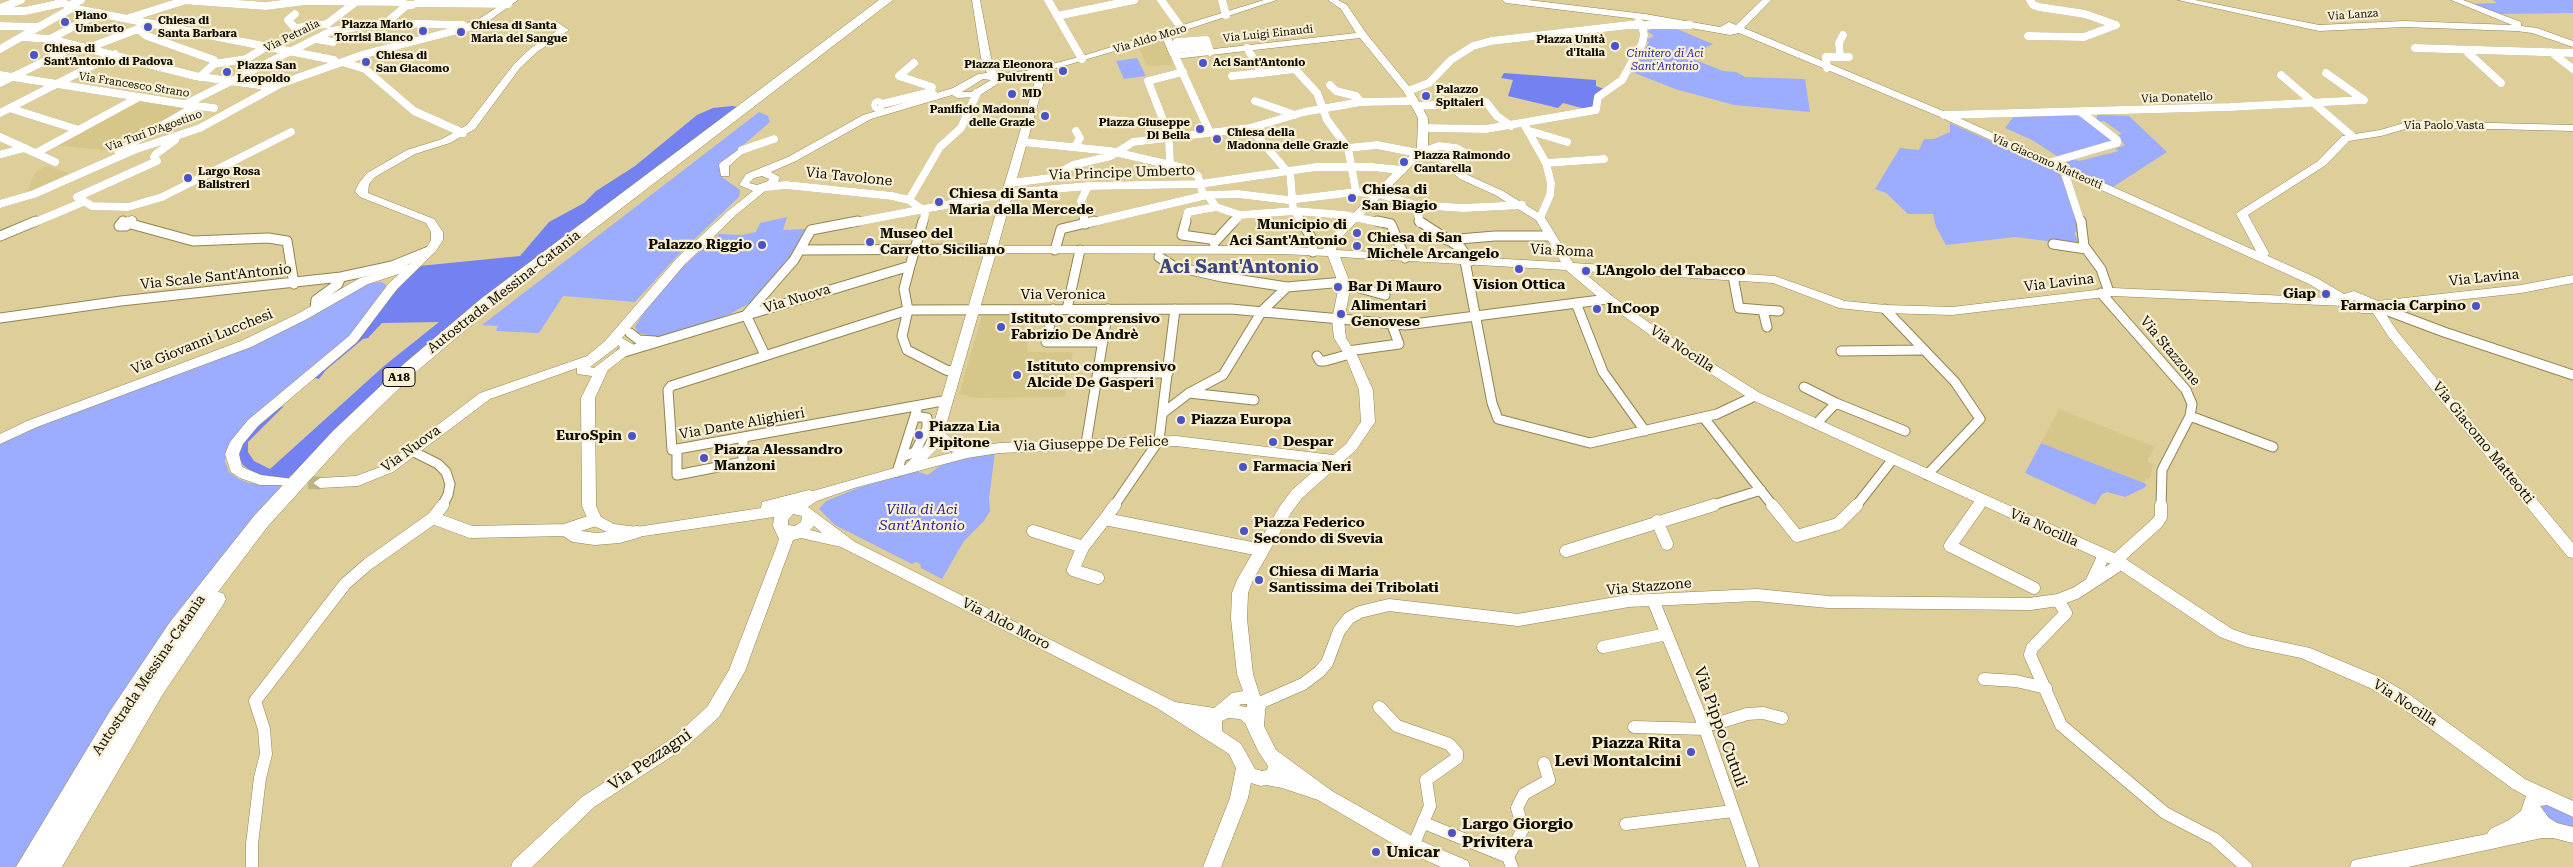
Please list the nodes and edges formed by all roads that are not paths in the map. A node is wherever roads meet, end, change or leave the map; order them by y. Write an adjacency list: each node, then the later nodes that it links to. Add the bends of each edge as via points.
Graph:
1 (21, 0): 27 (street)
2 (81, 0): 24 (street)
3 (182, 0): 19 (street); 32 (street)
4 (244, 0): 25 (street)
5 (887, 0): 340 (highway, Autostrada Messina-Catania / A18, via 488,302 411,367 351,424 278,501 200,598 127,704)
6 (898, 0): 341 (highway, Autostrada Messina-Catania / A18, via 480,320 422,369 364,425 298,494 205,613 150,695)
7 (976, 0): 67 (street)
8 (1048, 0): 31 (street)
9 (1134, 0): 31 (street)
10 (1161, 0): 41 (street)
11 (1222, 0): 30 (street)
12 (1273, 0): 30 (street, Via Aldo Moro)
13 (1332, 0): 26 (street)
14 (1506, 0): 34 (street)
15 (1767, 0): 40 (street)
16 (2030, 0): 47 (street, via 2039,7 2085,14 2116,25 2084,37)
17 (2182, 0): 42 (street, Via Lanza, via 2330,29 2404,24)
18 (2455, 0): 42 (street)
19 (197, 1): 25 (street)
20 (356, 1): 23 (street); 25 (street, via 304,1 266,6); 29 (street, via 327,24 295,28 288,20)
21 (418, 2): 22 (street); 23 (street)
22 (511, 2): 36 (street)
23 (404, 3): 33 (street)
24 (65, 4): 27 (street); 28 (street); 39 (street)
25 (237, 4)
26 (1345, 4): 45 (street)
27 (0, 10)
28 (101, 13): 32 (street); 49 (street)
29 (295, 14)
30 (1226, 15): 41 (street, Via Aldo Moro)
31 (1057, 16): 68 (street)
32 (128, 19): 37 (street)
33 (386, 23): 35 (street, Via Petralia); 50 (street, Via Petralia, via 341,28)
34 (1642, 23): 40 (street); 40 (street); 91 (street, via 1479,44 1451,60 1429,83); 114 (street, via 1642,44 1622,80 1598,97 1596,110)
35 (449, 24): 36 (street, Via Petralia); 43 (street, via 462,26)
36 (476, 24): 43 (street); 123 (street, via 557,25 564,30 517,66 475,124)
37 (138, 25): 54 (street); 56 (street); 71 (street, via 147,36 207,56 214,60)
38 (0, 26): 39 (street)
39 (38, 26): 48 (street)
40 (1737, 27): 72 (street, Via Giacomo Matteotti)
41 (1182, 29): 44 (street, Via Aldo Moro)
42 (2528, 29): 52 (street)
43 (441, 34): 69 (street, Via Turi D'Agostino)
44 (1165, 34): 64 (street); 68 (street, Via Aldo Moro)
45 (1362, 35): 57 (street, Via Luigi Einaudi); 91 (street)
46 (1843, 35): 65 (street, via 1839,43)
47 (2028, 36)
48 (22, 37): 49 (street); 55 (street)
49 (50, 39): 53 (street)
50 (316, 39): 51 (street); 60 (street, Via Petralia)
51 (333, 42)
52 (2573, 44)
53 (76, 46): 56 (street); 81 (street)
54 (266, 47): 60 (street); 71 (street, via 246,59)
55 (3, 48)
56 (88, 48): 63 (street)
57 (1247, 48): 64 (street, Via Luigi Einaudi, via 1209,49); 76 (street)
58 (2415, 48): 59 (street)
59 (2465, 50): 61 (street); 87 (street)
60 (289, 52): 69 (street); 85 (street, Via Petralia)
61 (2551, 52): 62 (street); 73 (street)
62 (2573, 53)
63 (115, 54): 82 (street); 88 (street)
64 (1175, 56): 75 (street)
65 (1840, 56): 66 (street); 72 (street, via 1824,57)
66 (1849, 57)
67 (986, 58): 83 (street, via 984,70); 84 (street)
68 (1082, 59): 74 (street, Via Aldo Moro)
69 (338, 61): 90 (street, Via Turi D'Agostino); 123 (street, via 365,69 414,111)
70 (914, 63): 93 (street, via 899,76 932,87)
71 (214, 64): 82 (street)
72 (1827, 68): 111 (street, Via Giacomo Matteotti)
73 (2573, 68)
74 (1044, 69): 84 (street, Via Aldo Moro); 130 (street)
75 (1183, 72): 113 (street, via 1148,81); 124 (street)
76 (1262, 73): 80 (street); 107 (street, via 1295,69 1317,93)
77 (2326, 73): 100 (street, Via Donatello, via 2364,100)
78 (2281, 75): 100 (street)
79 (0, 76): 81 (street, Via Francesco Strano)
80 (1232, 76)
81 (12, 77): 86 (street); 88 (street, Via Francesco Strano)
82 (200, 77): 85 (street)
83 (978, 78): 84 (street); 94 (street)
84 (993, 79): 96 (street)
85 (227, 82): 90 (street); 102 (street, Via Petralia)
86 (0, 83)
87 (2501, 83)
88 (55, 84): 95 (street, Via Francesco Strano); 105 (street)
89 (1330, 84): 97 (street, via 1336,91)
90 (273, 87): 125 (street, Via Turi D'Agostino)
91 (1408, 91): 101 (street)
92 (1364, 92): 97 (street)
93 (933, 94): 94 (street); 99 (street); 103 (street)
94 (960, 94): 96 (street); 99 (street)
95 (139, 97): 102 (street, Via Francesco Strano); 119 (street)
96 (975, 98): 166 (street, via 961,128 940,147)
97 (1359, 99): 101 (street); 107 (street)
98 (1255, 100): 110 (street)
99 (918, 102): 142 (street, via 854,123)
100 (2313, 102): 108 (street, Via Donatello); 126 (street)
101 (1416, 103): 115 (street, via 1461,105 1486,102); 117 (street)
102 (186, 104): 104 (street, Via Francesco Strano)
103 (882, 104)
104 (196, 106): 106 (street); 137 (street, Via Francesco Strano)
105 (9, 108): 109 (street); 119 (street)
106 (214, 108)
107 (1325, 110): 110 (street); 134 (street, via 1329,124)
108 (2081, 112): 111 (street, Via Donatello); 146 (street, via 2118,143)
109 (0, 113)
110 (1295, 115): 116 (street)
111 (1944, 115): 146 (street, Via Giacomo Matteotti)
112 (1110, 120): 113 (street)
113 (1166, 124): 127 (street)
114 (1524, 124): 115 (street); 121 (street)
115 (1511, 126): 117 (street)
116 (1250, 128): 124 (street); 150 (street)
117 (1424, 128): 136 (street)
118 (2573, 128): 126 (street, Via Paolo Vasta, via 2411,124 2382,133)
119 (79, 130): 138 (street)
120 (1076, 131): 132 (street, via 1080,136)
121 (1530, 131): 131 (street); 145 (street, via 1533,144)
122 (291, 132): 167 (street, via 162,197 128,207 92,206)
123 (462, 133): 195 (street, via 411,152 370,175 362,186 364,195 430,221 437,232 437,240)
124 (1210, 133): 127 (street)
125 (184, 134): 137 (street, Via Turi D'Agostino); 167 (street, via 156,154 154,158 157,161 77,197)
126 (2352, 136): 198 (street, via 2342,140 2322,163 2242,214 2263,253)
127 (1170, 138): 139 (street, via 1133,142); 147 (street)
128 (3, 140): 133 (street); 141 (street)
129 (774, 140): 135 (street)
130 (1023, 142): 132 (street); 160 (street)
131 (1567, 142)
132 (1074, 147): 139 (street)
133 (25, 148): 138 (street); 141 (street)
134 (1348, 148): 136 (street, via 1377,145); 148 (street)
135 (742, 150): 152 (street, via 724,165)
136 (1425, 151): 140 (street, via 1439,146); 149 (street); 169 (street, via 1464,177)
137 (121, 152): 168 (street, via 34,194)
138 (36, 153): 144 (street)
139 (1116, 153): 147 (street); 160 (street, via 1074,166 1050,178)
140 (1465, 153)
141 (1, 156)
142 (792, 159): 153 (street); 154 (street)
143 (1604, 159): 145 (street)
144 (55, 162)
145 (1546, 163): 178 (street, via 1550,195)
146 (2048, 163): 151 (street, Via Giacomo Matteotti)
147 (1170, 164): 155 (street, via 1193,172)
148 (1351, 166): 149 (street, Via Principe Umberto); 150 (street, Via Principe Umberto); 161 (street)
149 (1398, 170): 162 (street)
150 (1288, 171): 155 (street, Via Principe Umberto); 165 (street)
151 (2071, 172): 189 (street, via 2066,177 2083,227); 198 (street, Via Giacomo Matteotti)
152 (725, 174): 153 (street); 157 (street)
153 (757, 174): 154 (street); 157 (street, via 746,179)
154 (775, 178): 156 (street); 159 (street)
155 (1200, 184): 158 (street, Via Principe Umberto); 163 (street, via 1203,194)
156 (786, 185): 159 (street); 166 (street, Via Tavolone)
157 (745, 186): 159 (street, via 753,189); 174 (street, via 744,198)
158 (1088, 186): 160 (street, Via Principe Umberto); 180 (street, via 1081,201)
159 (765, 187): 174 (street)
160 (1010, 188): 172 (street, Via Principe Umberto); 188 (street)
161 (1356, 192): 162 (street); 164 (street)
162 (1379, 194): 170 (street); 177 (street)
163 (1207, 195): 165 (street); 171 (street); 180 (street)
164 (1313, 197): 165 (street); 175 (street)
165 (1292, 199): 173 (street)
166 (909, 200): 172 (street)
167 (83, 202): 181 (street)
168 (0, 204)
169 (1522, 204): 170 (street, via 1463,208); 178 (street)
170 (1416, 205): 184 (street, via 1419,222)
171 (1216, 207): 176 (street); 183 (street, via 1188,212 1182,235)
172 (923, 210): 190 (street, Via Principe Umberto, via 810,230); 191 (street, via 925,214)
173 (1295, 211): 175 (street); 176 (street); 186 (street, via 1312,239)
174 (733, 212): 217 (street, via 664,278)
175 (1316, 213): 177 (street)
176 (1240, 215): 183 (street)
177 (1355, 217): 187 (street); 197 (street, via 1391,224)
178 (1540, 218): 182 (street, Via Nocilla)
179 (131, 224): 207 (street, via 192,241 268,238 287,241)
180 (1086, 224): 192 (street, via 1061,229)
181 (0, 236)
182 (1549, 236): 184 (street, via 1477,236); 201 (street, Via Nocilla)
183 (1217, 240): 194 (street)
184 (1447, 240): 199 (street, via 1461,248)
185 (2053, 244): 189 (street)
186 (1313, 248): 187 (street, Via Roma); 194 (street, Via Roma)
187 (1334, 248): 197 (street, Via Roma); 209 (street)
188 (992, 249): 191 (street); 192 (street, Via Roma); 218 (street)
189 (2086, 249): 211 (street, via 2101,268)
190 (801, 250): 191 (street); 229 (street, Via Principe Umberto)
191 (915, 250): 200 (street)
192 (1055, 250): 193 (street, Via Roma)
193 (1080, 250): 194 (street, Via Roma); 221 (street)
194 (1210, 250)
195 (421, 257): 203 (street, Via Scale Sant'Antonio); 205 (street, Via Giovanni Lucchesi); 208 (street)
196 (1159, 257): 210 (street, via 1173,266 1222,278)
197 (1405, 258): 199 (street, Via Roma)
198 (2262, 258): 216 (street, Via Giacomo Matteotti)
199 (1468, 261): 201 (street, Via Roma); 230 (street)
200 (910, 266): 225 (street, via 904,289); 229 (street, Via Nuova)
201 (1569, 266): 202 (street, Via Roma); 213 (street, Via Nocilla)
202 (1733, 276): 206 (street, Via Roma); 226 (street, via 1739,312)
203 (341, 278): 207 (street, Via Scale Sant'Antonio); 219 (street, via 338,284 316,300)
204 (2573, 278): 214 (street, Via Lavina, via 2521,289)
205 (370, 279): 208 (street, via 389,279); 219 (street, Via Giovanni Lucchesi)
206 (1780, 281): 224 (street, Via Lavina, via 1843,305)
207 (294, 284): 231 (street, Via Scale Sant'Antonio, via 121,301)
208 (395, 284): 283 (street, via 353,339 253,423 237,442 232,454 236,468 260,480)
209 (1344, 284): 210 (street); 212 (street); 232 (street)
210 (1287, 287): 227 (street)
211 (2105, 292): 216 (street, Via Lavina); 224 (street, Via Lavina, via 1952,310); 263 (street, Via Stazzone, via 2186,390 2192,404)
212 (1385, 295)
213 (1608, 298): 215 (street, Via Veronica); 255 (street, Via Nocilla, via 1654,332)
214 (2398, 302): 216 (street)
215 (1576, 303): 230 (street, Via Veronica); 267 (street, via 1603,372)
216 (2362, 303): 235 (street); 235 (street, Via Giacomo Matteotti); 252 (street)
217 (640, 307): 237 (street); 239 (street)
218 (974, 308): 220 (street, Via Veronica); 225 (street, Via Veronica); 247 (street)
219 (315, 309): 270 (street, Via Giovanni Lucchesi, via 246,344 50,417)
220 (1053, 309): 221 (street, Via Veronica); 238 (street, via 1046,342)
221 (1068, 309): 222 (street, Via Veronica)
222 (1108, 309): 223 (street, Via Veronica); 238 (street)
223 (1174, 309): 227 (street, Via Veronica); 249 (street)
224 (1885, 309): 240 (street)
225 (908, 310): 243 (street, Via Dante Alighieri); 247 (street, via 902,336 907,350)
226 (1763, 310): 228 (street); 234 (street)
227 (1262, 311): 232 (street, Via Veronica); 254 (street, via 1223,375)
228 (1779, 311)
229 (746, 315): 236 (street, Via Nuova); 243 (street)
230 (1475, 317): 233 (street, Via Veronica); 267 (street, via 1498,419 1590,443)
231 (0, 318)
232 (1338, 320): 233 (street, Via Veronica); 242 (street, via 1340,338)
233 (1392, 325): 242 (street, via 1399,344)
234 (1766, 327)
235 (2392, 333): 305 (street, Via Giacomo Matteotti)
236 (668, 339): 237 (street); 237 (street)
237 (629, 342): 239 (street); 246 (street)
238 (1103, 342): 248 (street)
239 (610, 344): 245 (street)
240 (1922, 350): 241 (street); 282 (street, via 1955,382 1980,419)
241 (1841, 351)
242 (1349, 353): 244 (street, via 1325,362); 280 (street, via 1366,390 1368,422 1356,441)
243 (765, 355): 276 (street, Via Dante Alighieri, via 671,386 668,390 672,450)
244 (1317, 356)
245 (590, 359): 250 (street, Via Nuova); 251 (street, via 582,366)
246 (602, 369): 251 (street); 256 (street)
247 (956, 372): 257 (street)
248 (1098, 373): 249 (street); 272 (street)
249 (1168, 373): 261 (street)
250 (551, 374): 251 (street); 277 (street, Via Nuova, via 485,396)
251 (579, 375): 256 (street)
252 (2573, 375)
253 (1804, 387): 259 (street)
254 (1188, 393): 258 (street); 261 (street)
255 (1755, 396): 264 (street); 265 (street, Via Nocilla)
256 (588, 398): 293 (street, via 588,506)
257 (948, 400): 260 (street, Via Dante Alighieri); 266 (street)
258 (1254, 400)
259 (1836, 403): 265 (street); 268 (street)
260 (918, 406): 262 (street); 269 (street, Via Dante Alighieri)
261 (1163, 413): 271 (street)
262 (915, 416): 281 (street); 281 (street, via 927,418 927,428 921,444)
263 (2190, 416): 274 (street); 306 (street, via 2162,470 2161,517)
264 (1704, 418): 267 (street); 287 (street)
265 (1816, 424): 278 (street, Via Nocilla)
266 (942, 429): 273 (street); 275 (street, via 952,446); 279 (street)
267 (1645, 431)
268 (1905, 431)
269 (743, 437): 276 (street, Via Dante Alighieri); 276 (street, via 743,462 677,475)
270 (0, 439)
271 (1159, 440): 272 (street, Via Giuseppe De Felice); 280 (street, Via Giuseppe De Felice); 292 (street)
272 (1086, 444): 275 (street, Via Giuseppe De Felice)
273 (931, 447): 279 (street, via 933,456); 281 (street, via 918,462)
274 (2273, 447)
275 (998, 448): 279 (street, Via Giuseppe De Felice)
276 (677, 449)
277 (412, 451): 284 (street, Via Nuova, via 375,475 341,483); 291 (street, via 438,464 446,472 450,484 448,495)
278 (1893, 459): 282 (street, Via Nocilla); 287 (street, via 1845,519 1797,536)
279 (939, 460): 281 (street, Via Giuseppe De Felice)
280 (1335, 460): 303 (street, via 1297,494)
281 (901, 467): 285 (street, Via Giuseppe De Felice)
282 (1927, 475): 288 (street, Via Nocilla)
283 (288, 482)
284 (320, 483)
285 (850, 484): 286 (street); 289 (street, via 825,495)
286 (831, 490): 289 (street, via 812,497); 290 (street)
287 (1761, 490): 294 (street)
288 (1982, 501): 306 (street, Via Nocilla); 309 (street, via 1950,546)
289 (800, 512): 290 (street); 299 (street, via 808,524); 299 (street, via 781,518); 301 (street)
290 (734, 516): 295 (street)
291 (433, 518): 296 (street, via 471,532); 342 (street, via 345,584 255,701 264,729 266,754 260,778)
292 (1105, 519): 302 (street); 303 (street)
293 (595, 520): 296 (street); 298 (street, via 611,529)
294 (1657, 521): 300 (street); 304 (street)
295 (695, 523): 298 (street); 299 (street, via 755,520)
296 (565, 530): 298 (street, via 574,536 595,539)
297 (1032, 531): 302 (street)
298 (637, 532)
299 (791, 535): 301 (street); 343 (street, Via Pezzagni, via 737,671 713,712 680,742 568,818)
300 (1667, 544)
301 (850, 546): 316 (street, Via Aldo Moro)
302 (1083, 547): 307 (street, via 1074,570)
303 (1262, 550): 318 (street, via 1240,593 1239,619 1245,674 1242,690)
304 (1566, 551)
305 (2573, 553)
306 (2114, 559): 308 (street, Via Stazzone); 308 (street); 331 (street, Via Nocilla, via 2226,633 2247,641 2304,652 2390,690)
307 (1098, 578)
308 (2090, 584): 311 (street, Via Stazzone)
309 (2034, 588)
310 (1653, 600): 311 (street, Via Stazzone, via 1756,595 1828,602 2030,604); 312 (street, Via Pippo Cutuli); 318 (street, Via Stazzone, via 1628,601 1518,620 1404,605 1373,608 1360,612 1343,624 1326,663 1312,679)
311 (2058, 600): 315 (street, via 2066,613 2030,651)
312 (1667, 634): 313 (street); 321 (street, Via Pippo Cutuli)
313 (1603, 647)
314 (1984, 679): 315 (street, via 2016,681)
315 (2046, 688): 347 (street, via 2066,730 2165,813 2215,839)
316 (1163, 703): 319 (street, via 1189,712); 323 (street)
317 (1379, 707): 334 (street, via 1397,726 1449,744 1457,753 1457,758 1426,780 1430,806)
318 (1251, 708): 319 (street, via 1226,706); 319 (street, via 1252,719 1234,711); 324 (street, via 1264,746)
319 (1219, 714): 323 (street, via 1213,724)
320 (1782, 718): 321 (street, via 1763,713 1747,714)
321 (1704, 726): 322 (street); 333 (street, Via Pippo Cutuli)
322 (1634, 727)
323 (1216, 736): 326 (street, via 1235,749)
324 (1272, 756): 327 (street, via 1277,769); 328 (street)
325 (1544, 763): 339 (street, via 1549,780 1524,794 1517,808 1523,829)
326 (1245, 768): 327 (street, via 1249,774); 330 (street)
327 (1264, 779): 328 (street, via 1283,781); 330 (street, via 1248,786)
328 (1326, 796): 338 (street)
329 (2573, 797): 331 (street)
330 (1239, 798): 344 (street)
331 (2539, 802): 332 (street); 336 (street, via 2543,824); 337 (street, via 2515,826)
332 (2573, 810)
333 (1733, 811): 335 (street); 346 (street, Via Pippo Cutuli)
334 (1424, 822): 338 (street); 339 (street)
335 (1626, 824)
336 (2566, 834): 337 (street, via 2542,830)
337 (2474, 845): 348 (street)
338 (1413, 846): 345 (street)
339 (1510, 862)
340 (29, 867)
341 (48, 867)
342 (252, 867)
343 (520, 867)
344 (1212, 867)
345 (1461, 867)
346 (1753, 867)
347 (2246, 867)
348 (2359, 867)

